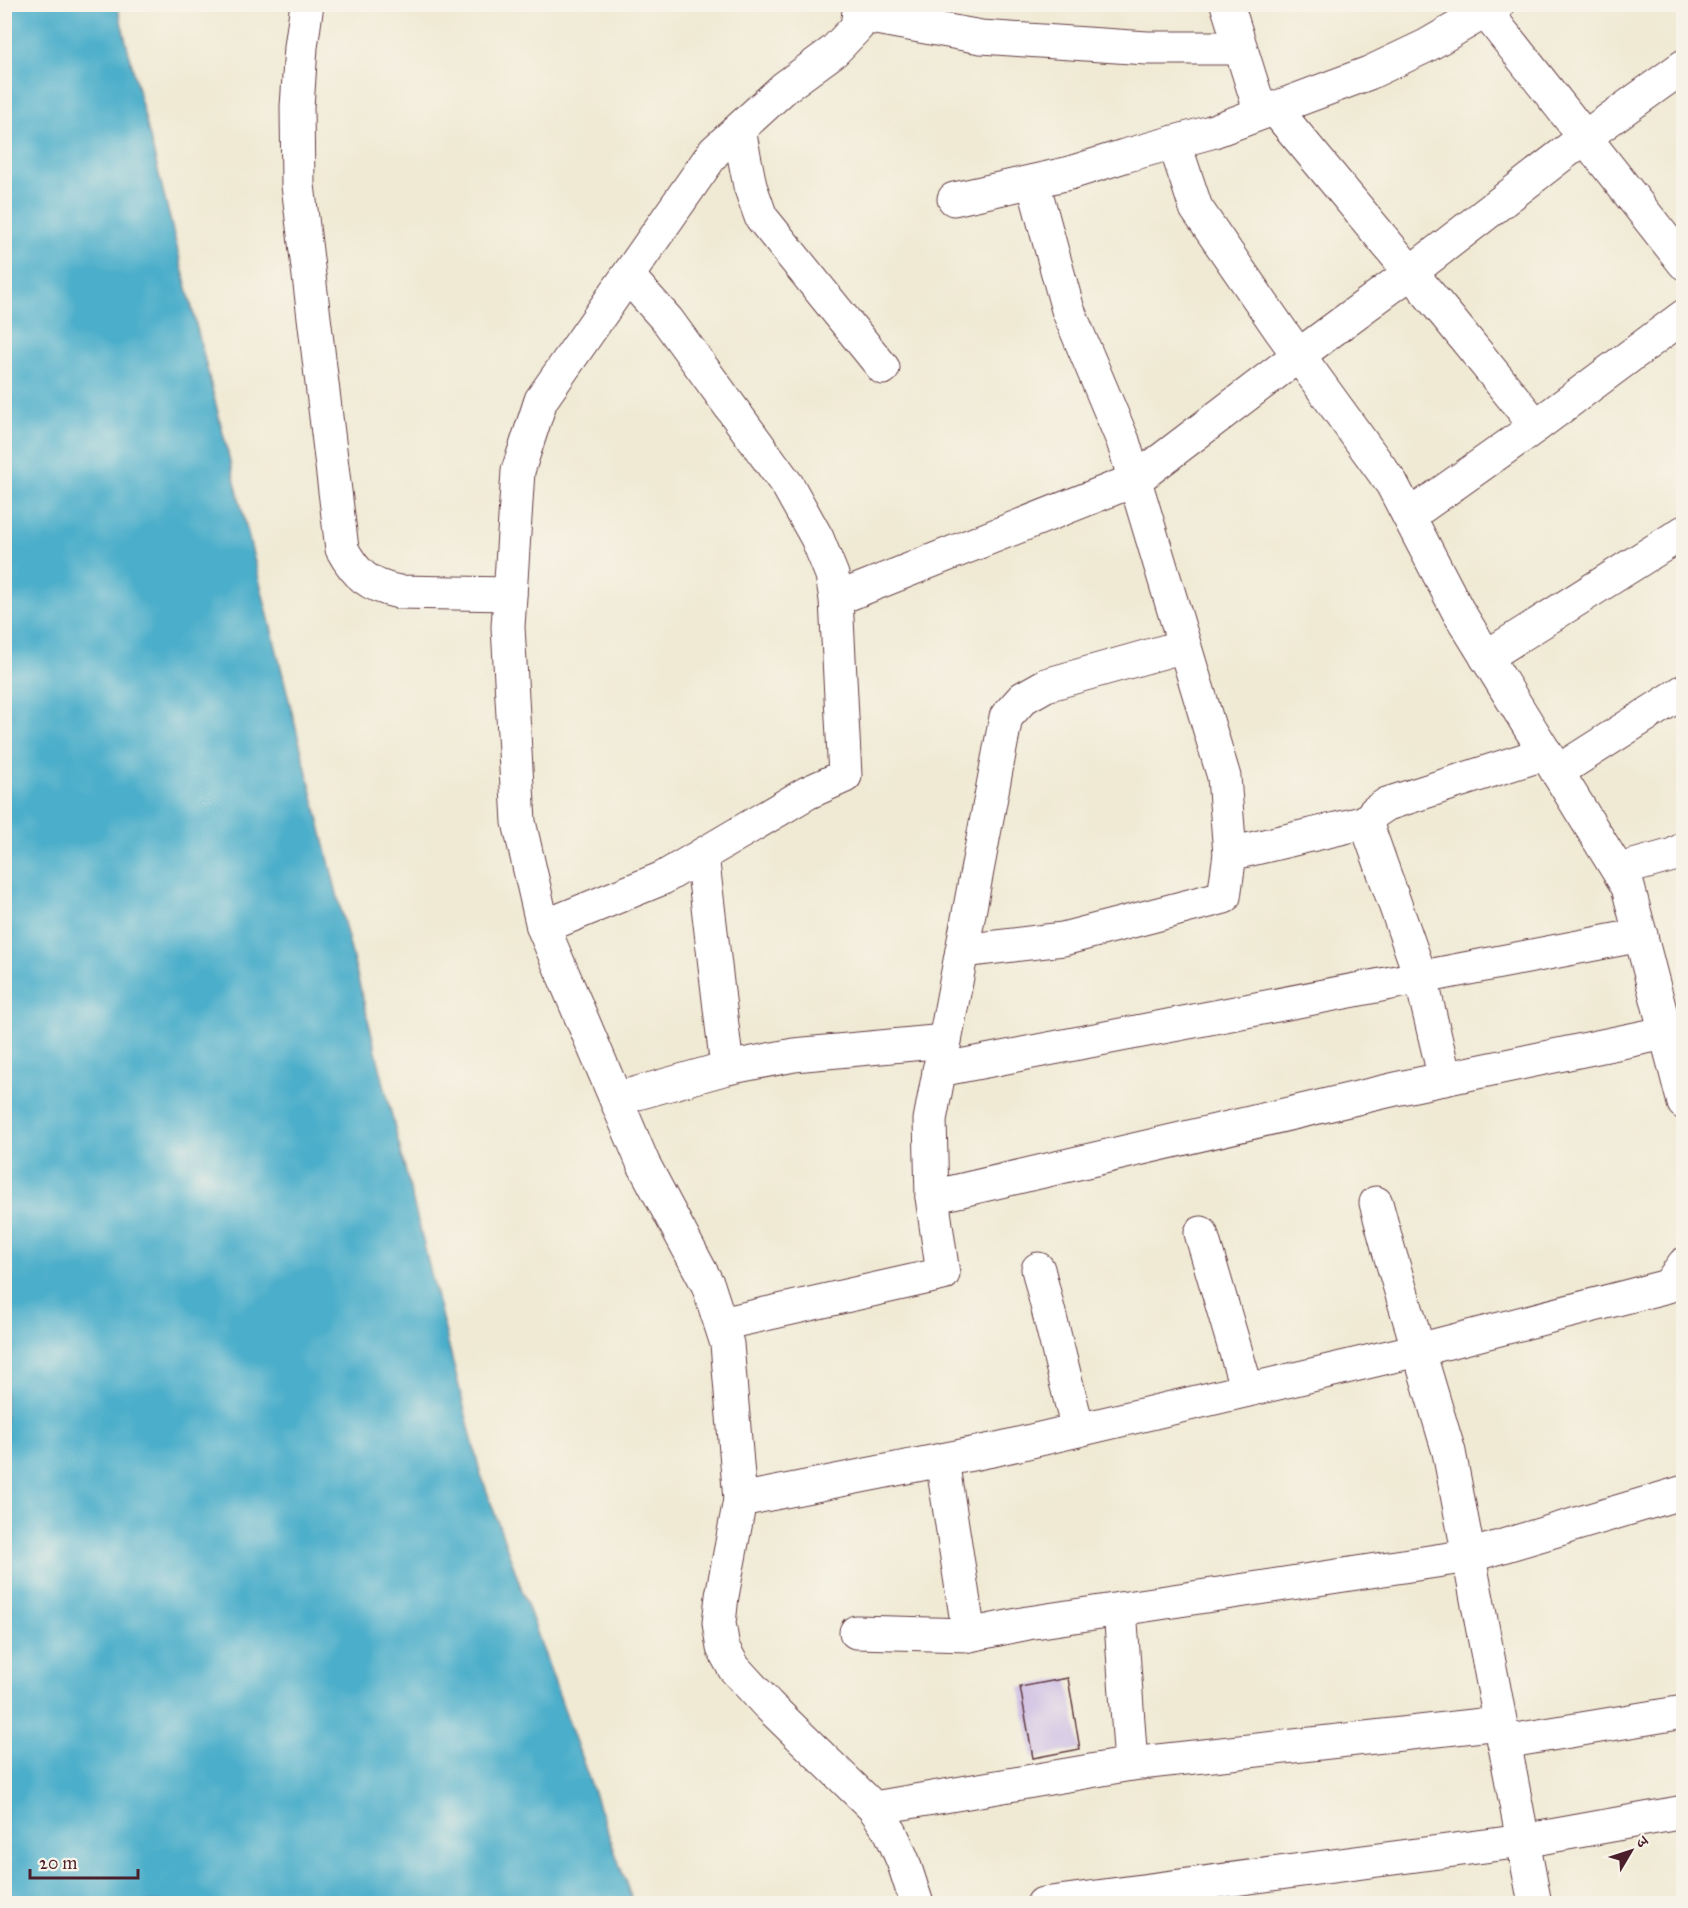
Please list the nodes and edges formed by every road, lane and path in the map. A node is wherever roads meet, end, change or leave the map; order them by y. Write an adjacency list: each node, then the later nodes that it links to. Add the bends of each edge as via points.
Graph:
1 (307, 4): 23 (street, via 297,107 298,185 342,549 358,573 384,589)
2 (1227, 4): 5 (street)
3 (859, 10): 5 (street, via 981,37 1147,48); 8 (street, via 857,27 834,51 785,87)
4 (1476, 11): 7 (street, via 1426,46 1369,73); 9 (street)
5 (1240, 48): 7 (street)
6 (1683, 66): 9 (street)
7 (1267, 111): 10 (street); 14 (street)
8 (739, 130): 15 (street, via 714,152); 18 (street, via 750,186 761,217)
9 (1585, 137): 13 (street); 14 (street)
10 (1174, 141): 11 (street); 17 (street, via 1197,208)
11 (1032, 182): 12 (street); 20 (street, via 1068,310 1123,441)
12 (954, 199)
13 (1683, 263)
14 (1411, 272): 17 (street); 19 (street)
15 (628, 276): 23 (street, via 541,400 518,471); 24 (street, via 668,321 788,486 817,538 832,575)
16 (1683, 316): 19 (street)
17 (1299, 355): 20 (street); 21 (street, via 1392,484)
18 (883, 368)
19 (1536, 426): 21 (street)
20 (1135, 480): 24 (street); 25 (street)
21 (1409, 516): 26 (street)
22 (1683, 532): 26 (street)
23 (510, 594): 34 (street, via 508,627 519,822)
24 (836, 599): 32 (street, via 844,776 807,793)
25 (1184, 646): 31 (street, via 1224,777); 36 (street, via 1046,685 1023,698 1006,717)
26 (1486, 657): 28 (street)
27 (1683, 691): 28 (street)
28 (1552, 763): 29 (street, via 1387,804); 33 (street)
29 (1366, 822): 31 (street); 37 (street)
30 (1683, 849): 33 (street)
31 (1230, 854): 36 (street, via 1224,897 1063,939)
32 (702, 855): 34 (street, via 663,878); 40 (street)
33 (1619, 870): 35 (street, via 1628,887)
34 (543, 927): 42 (street)
35 (1641, 935): 37 (street); 38 (street)
36 (962, 951): 39 (street)
37 (1420, 978): 39 (street); 41 (street)
38 (1675, 1032): 41 (street); 43 (street)
39 (942, 1056): 40 (street, via 794,1055); 44 (street, via 930,1120)
40 (726, 1068): 42 (street)
41 (1445, 1079): 44 (street)
42 (616, 1099): 49 (street, via 644,1163 708,1286)
43 (1683, 1103)
44 (932, 1197): 49 (street, via 942,1274)
45 (1376, 1203): 50 (street)
46 (1201, 1233): 51 (street)
47 (1683, 1264): 50 (street, via 1668,1286)
48 (1038, 1269): 52 (street)
49 (720, 1324): 55 (street, via 727,1344)
50 (1418, 1350): 51 (street); 56 (street, via 1449,1452)
51 (1246, 1390): 52 (street)
52 (1078, 1430): 53 (street)
53 (942, 1460): 55 (street); 59 (street)
54 (1683, 1492): 56 (street)
55 (740, 1500): 63 (street, via 722,1596 719,1623 723,1648 734,1668 768,1705)
56 (1468, 1556): 57 (street); 61 (street)
57 (1120, 1609): 59 (street); 62 (street)
58 (856, 1632): 59 (street)
59 (969, 1635)
60 (1683, 1712): 61 (street)
61 (1502, 1732): 62 (street); 65 (street)
62 (1131, 1764): 63 (street)
63 (874, 1808): 66 (street, via 891,1833)
64 (1683, 1812): 65 (street)
65 (1523, 1841): 67 (street); 68 (street)
66 (917, 1904)
67 (1043, 1904)
68 (1535, 1904)

